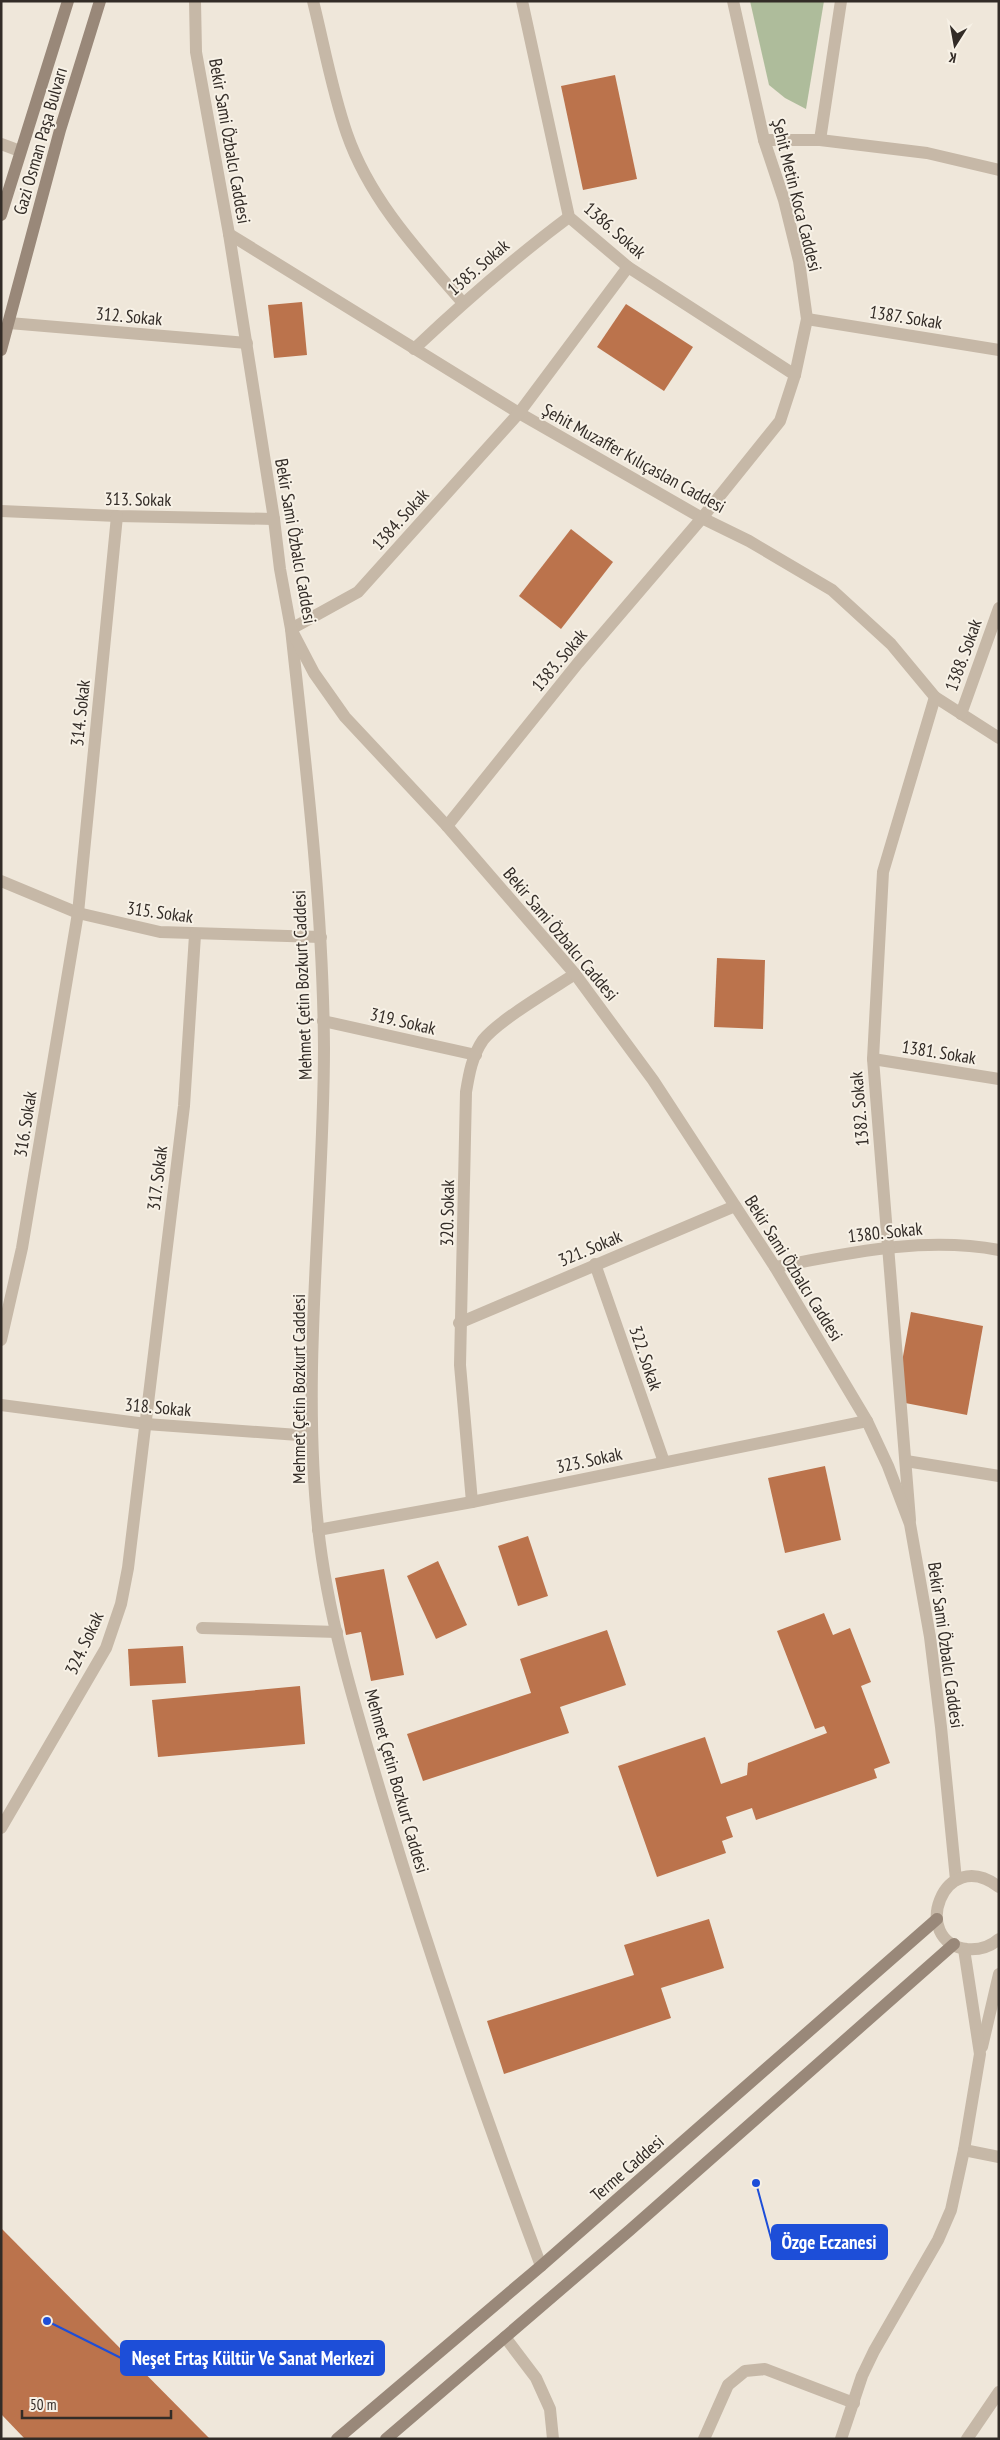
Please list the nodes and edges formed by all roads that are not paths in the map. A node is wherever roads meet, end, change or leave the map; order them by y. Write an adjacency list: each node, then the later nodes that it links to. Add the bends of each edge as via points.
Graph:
1 (68, 1): 11 (main road, Gazi Osman Paşa Bulvarı)
2 (100, 1): 19 (main road, Gazi Osman Paşa Bulvarı, via 60,130)
3 (195, 1): 15 (street, Bekir Sami Özbalcı Caddesi, via 196,52)
4 (313, 1): 17 (street, via 347,135 370,182 396,226)
5 (522, 1): 14 (street, 1386. Sokak)
6 (733, 1): 8 (street, Şehit Metin Koca Caddesi)
7 (841, 1): 9 (street)
8 (764, 140): 9 (street); 18 (street, Şehit Metin Koca Caddesi, via 784,200 799,261)
9 (820, 140): 12 (street, via 927,153)
10 (1, 144): 11 (street)
11 (20, 150): 13 (main road, Gazi Osman Paşa Bulvarı)
12 (999, 170)
13 (1, 214)
14 (569, 217): 16 (street, 1386. Sokak); 17 (street, 1385. Sokak)
15 (229, 234): 20 (street, Bekir Sami Özbalcı Caddesi); 21 (street, Şehit Muzaffer Kılıçaslan Caddesi)
16 (628, 267): 24 (street, 1386. Sokak); 25 (street, 1384. Sokak)
17 (463, 303): 21 (street, 1385. Sokak)
18 (807, 319): 23 (street, 1387. Sokak); 24 (street, Şehit Metin Koca Caddesi)
19 (8, 324): 20 (street, 312. Sokak); 22 (main road, Gazi Osman Paşa Bulvarı)
20 (246, 343): 29 (street, Bekir Sami Özbalcı Caddesi)
21 (414, 349): 25 (street, Şehit Muzaffer Kılıçaslan Caddesi)
22 (1, 350)
23 (999, 350)
24 (796, 374): 28 (street, Şehit Metin Koca Caddesi, via 780,421)
25 (519, 413): 28 (street, Şehit Muzaffer Kılıçaslan Caddesi); 31 (street, 1384. Sokak, via 358,592)
26 (1, 511): 27 (street, 313. Sokak)
27 (117, 516): 29 (street, 313. Sokak); 37 (street, 314. Sokak)
28 (702, 518): 32 (street, Şehit Muzaffer Kılıçaslan Caddesi, via 750,541 832,590 891,644); 35 (street, 1383. Sokak, via 578,663)
29 (274, 519): 31 (street, Bekir Sami Özbalcı Caddesi)
30 (999, 608): 33 (street, 1388. Sokak)
31 (291, 628): 35 (street, Bekir Sami Özbalcı Caddesi, via 314,673 345,717); 39 (street, Mehmet Çetin Bozkurt Caddesi)
32 (935, 697): 33 (street, Şehit Muzaffer Kılıçaslan Caddesi); 43 (street, 1382. Sokak, via 883,872)
33 (961, 714): 34 (street, Şehit Muzaffer Kılıçaslan Caddesi)
34 (999, 738)
35 (447, 826): 40 (street, Bekir Sami Özbalcı Caddesi)
36 (1, 881): 37 (street, 315. Sokak)
37 (78, 913): 38 (street, 315. Sokak, via 160,932); 51 (street, 316. Sokak, via 22,1248)
38 (195, 935): 39 (street, 315. Sokak); 54 (street, 317. Sokak, via 184,1106)
39 (322, 937): 41 (street, Mehmet Çetin Bozkurt Caddesi)
40 (575, 974): 42 (street, 320. Sokak, via 501,1025 484,1040); 45 (street, Bekir Sami Özbalcı Caddesi, via 653,1080)
41 (323, 1021): 42 (street, 319. Sokak); 55 (street, Mehmet Çetin Bozkurt Caddesi)
42 (476, 1055): 50 (street, 320. Sokak, via 466,1092 464,1261)
43 (873, 1059): 44 (street, 1381. Sokak); 46 (street, 1382. Sokak)
44 (999, 1079)
45 (735, 1206): 48 (street, 321. Sokak); 49 (street, Bekir Sami Özbalcı Caddesi)
46 (888, 1246): 47 (street, 1380. Sokak, via 934,1245); 49 (street, 1380. Sokak); 56 (street, 1382. Sokak)
47 (999, 1250)
48 (595, 1264): 50 (street, 321. Sokak); 57 (street, 322. Sokak)
49 (775, 1267): 53 (street, Bekir Sami Özbalcı Caddesi)
50 (459, 1323): 59 (street, 320. Sokak)
51 (1, 1340)
52 (1, 1405): 54 (street, 318. Sokak)
53 (867, 1421): 57 (street, 323. Sokak); 60 (street, Bekir Sami Özbalcı Caddesi)
54 (146, 1424): 55 (street, 318. Sokak); 64 (street, 324. Sokak, via 122,1604 109,1640)
55 (312, 1436): 61 (street, Mehmet Çetin Bozkurt Caddesi)
56 (906, 1461): 58 (street); 60 (street, 1382. Sokak)
57 (664, 1462): 59 (street, 323. Sokak)
58 (999, 1476)
59 (472, 1502): 61 (street, 323. Sokak)
60 (910, 1524): 65 (street, Bekir Sami Özbalcı Caddesi, via 939,1709)
61 (318, 1530): 63 (street, Mehmet Çetin Bozkurt Caddesi)
62 (202, 1628): 63 (street)
63 (337, 1632): 74 (street, Mehmet Çetin Bozkurt Caddesi, via 414,1904 473,2083)
64 (1, 1828)
65 (956, 1880): 66 (street, via 979,1877); 67 (street, via 940,1897)
66 (996, 1881)
67 (937, 1919): 69 (street, via 946,1938); 74 (main road, Terme Caddesi)
68 (999, 1939): 69 (street, via 985,1948)
69 (959, 1946): 71 (street); 75 (main road)
70 (999, 1974): 71 (street)
71 (980, 2054): 72 (street)
72 (964, 2150): 73 (street); 77 (street, via 951,2210 938,2240 874,2352)
73 (999, 2157)
74 (540, 2266): 78 (main road, Terme Caddesi)
75 (505, 2337): 79 (main road); 80 (street, via 536,2378 550,2409)
76 (999, 2392): 83 (street)
77 (854, 2403): 81 (street, via 765,2369 745,2371 728,2386); 82 (street)
78 (337, 2439)
79 (386, 2439)
80 (553, 2439)
81 (704, 2439)
82 (841, 2439)
83 (967, 2439)

